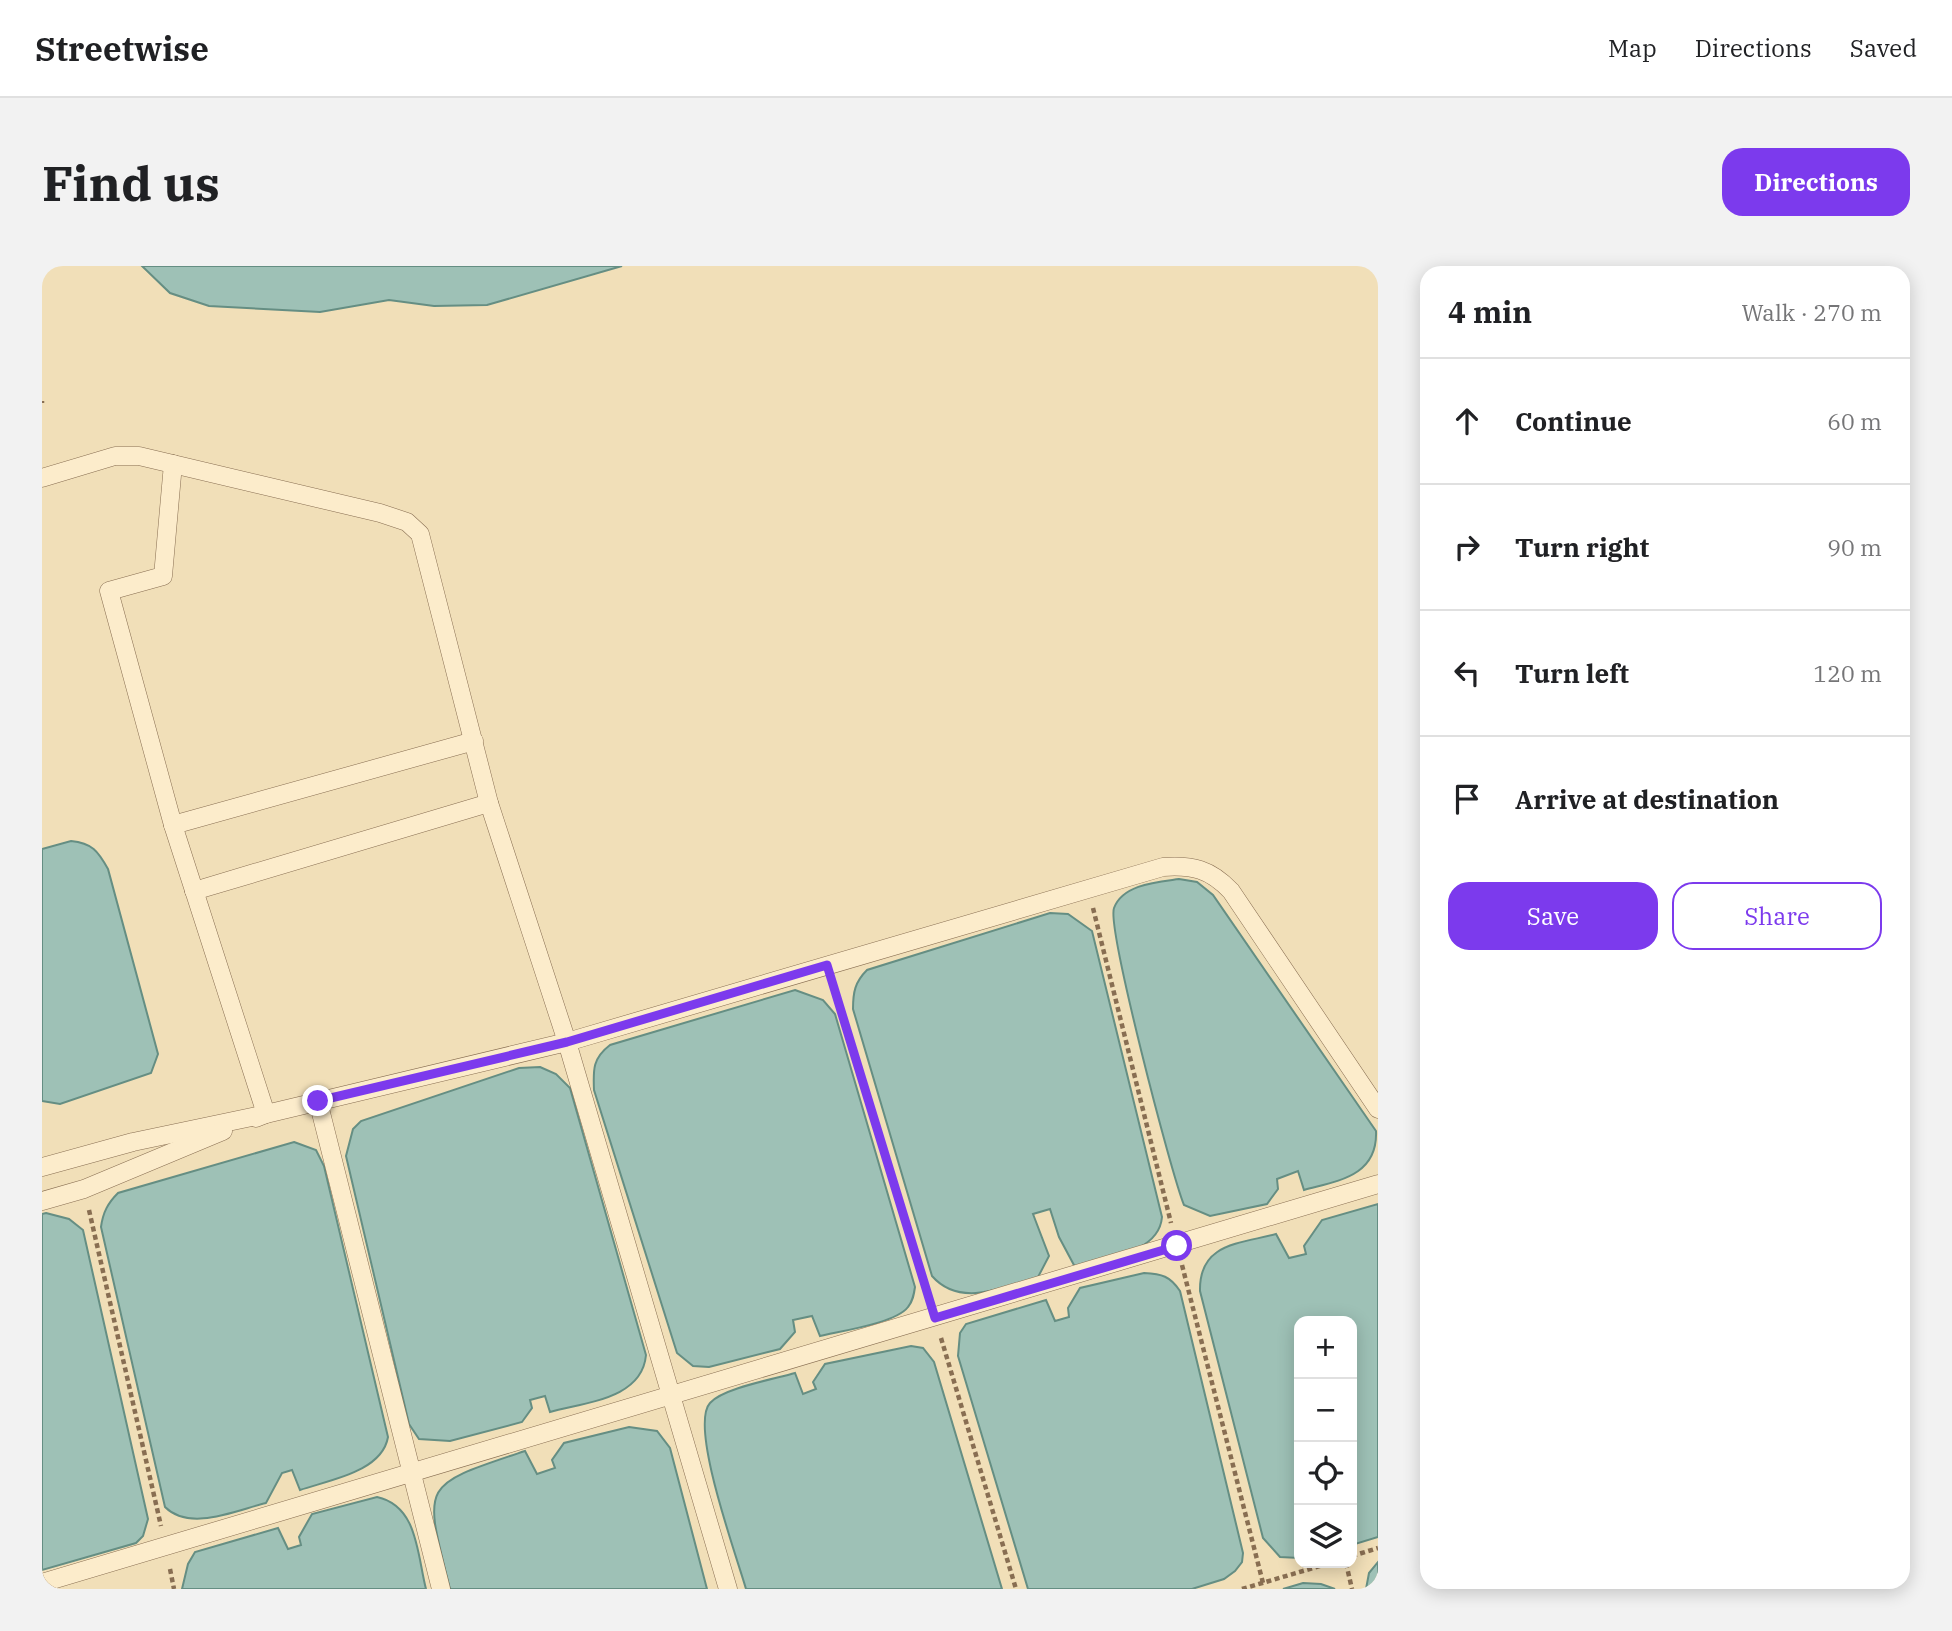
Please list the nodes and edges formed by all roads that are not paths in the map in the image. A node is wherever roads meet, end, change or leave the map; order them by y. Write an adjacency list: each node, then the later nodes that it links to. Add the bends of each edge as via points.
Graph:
1 (173, 464): 2 (lane, via 115,456); 3 (lane, via 407,522 420,534); 5 (lane, via 163,576 109,591)
2 (42, 478)
3 (474, 741): 4 (lane); 5 (lane)
4 (489, 803): 6 (lane); 7 (lane)
5 (173, 825): 6 (lane)
6 (194, 891): 10 (lane)
7 (567, 1042): 8 (lane); 9 (lane, via 1163,867 1184,865 1204,869 1231,891); 14 (lane)
8 (318, 1101): 10 (lane); 15 (lane)
9 (1378, 1109)
10 (266, 1114): 11 (lane); 13 (lane, via 84,1189)
11 (42, 1167)
12 (1378, 1184): 14 (lane)
13 (42, 1201)
14 (671, 1395): 15 (lane); 18 (lane)
15 (411, 1472): 16 (lane); 17 (lane)
16 (42, 1583)
17 (441, 1589)
18 (728, 1589)

